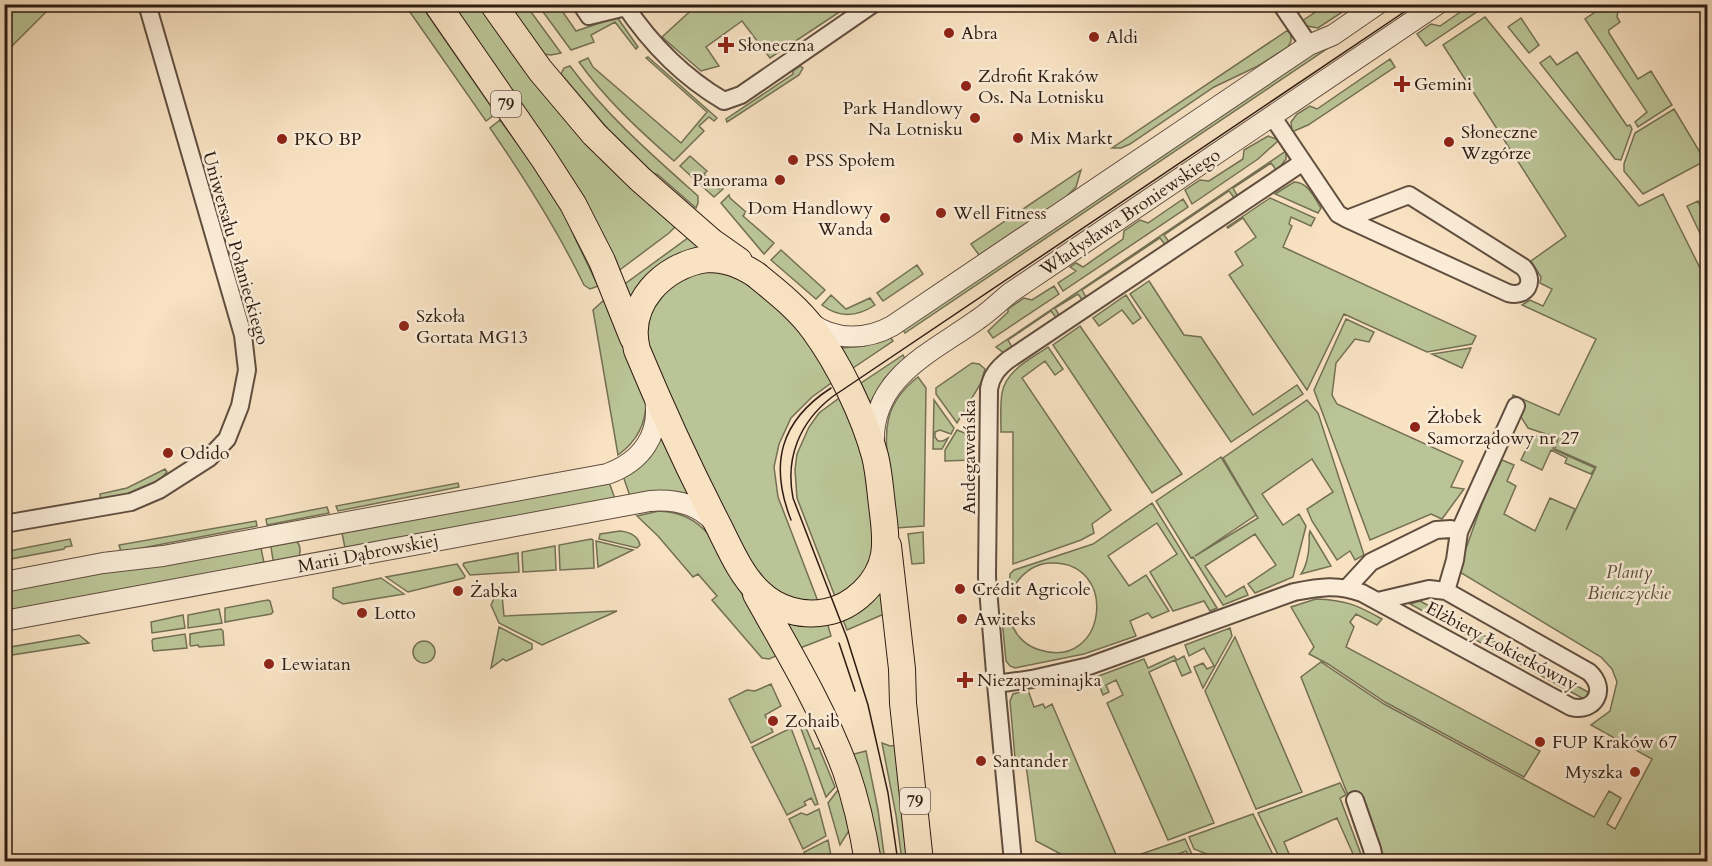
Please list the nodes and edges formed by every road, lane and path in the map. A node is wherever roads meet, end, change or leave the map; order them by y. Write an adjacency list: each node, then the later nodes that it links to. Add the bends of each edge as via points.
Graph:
1 (147, 4): 20 (street, Uniwersału Połanieckiego, via 243,335 247,370 240,406 227,439 216,452 149,495 122,505)
2 (437, 4): 16 (main road, 79, via 573,204 602,261)
3 (493, 4): 14 (main road, 79, via 540,70 628,169)
4 (581, 4): 9 (street, via 589,16)
5 (873, 4): 9 (street, via 741,95 723,101 659,49)
6 (1281, 4): 10 (street)
7 (1378, 4): 10 (street, via 1333,35)
8 (1438, 4): 11 (street, Władysława Broniewskiego)
9 (625, 6)
10 (1309, 45): 15 (street, via 887,329 862,336 837,336 823,332)
11 (1272, 116): 12 (street); 19 (street, Władysława Broniewskiego, via 910,365 888,392 877,415)
12 (1303, 162): 13 (street, via 1338,214); 32 (street, Andegaweńska, via 1008,360 993,376 989,389 987,577)
13 (1347, 219): 13 (street, via 1508,293 1522,293 1528,285 1529,275 1523,267 1409,195)
14 (756, 274): 15 (main road, 79); 16 (main road, via 733,262 712,259 693,261 669,272 652,287 640,309 634,330)
15 (804, 317): 19 (main road, 79, via 844,380)
16 (637, 350): 17 (main road, 79)
17 (652, 384): 22 (street, Marii Dąbrowskiej, via 657,413 653,432 639,454 615,471); 23 (main road, 79)
18 (1516, 406): 24 (street)
19 (876, 458): 21 (main road, 79)
20 (4, 524)
21 (885, 525): 26 (main road, via 885,554 875,576 857,597 836,609 813,614 782,608 760,594); 35 (main road, 79)
22 (304, 531): 25 (street); 27 (street, Marii Dąbrowskiej)
23 (722, 532): 25 (street, Marii Dąbrowskiej, via 694,506 650,501); 26 (main road, 79)
24 (1459, 532): 28 (street, via 1436,530 1371,562); 29 (street)
25 (310, 564): 31 (street, Marii Dąbrowskiej)
26 (745, 575): 34 (main road, 79, via 814,699 840,755)
27 (4, 582)
28 (1347, 588): 30 (street, Elżbiety Łokietkówny); 32 (street, Elżbiety Łokietkówny, via 1318,587 1294,592 1089,666)
29 (1446, 591): 30 (street, Elżbiety Łokietkówny, via 1430,590); 30 (street, Elżbiety Łokietkówny, via 1589,672 1597,682 1594,701 1583,708 1570,707)
30 (1378, 602)
31 (4, 621)
32 (996, 684): 36 (street, Andegaweńska)
33 (1355, 800): 37 (street)
34 (868, 861)
35 (920, 861)
36 (1013, 861)
37 (1375, 861)

